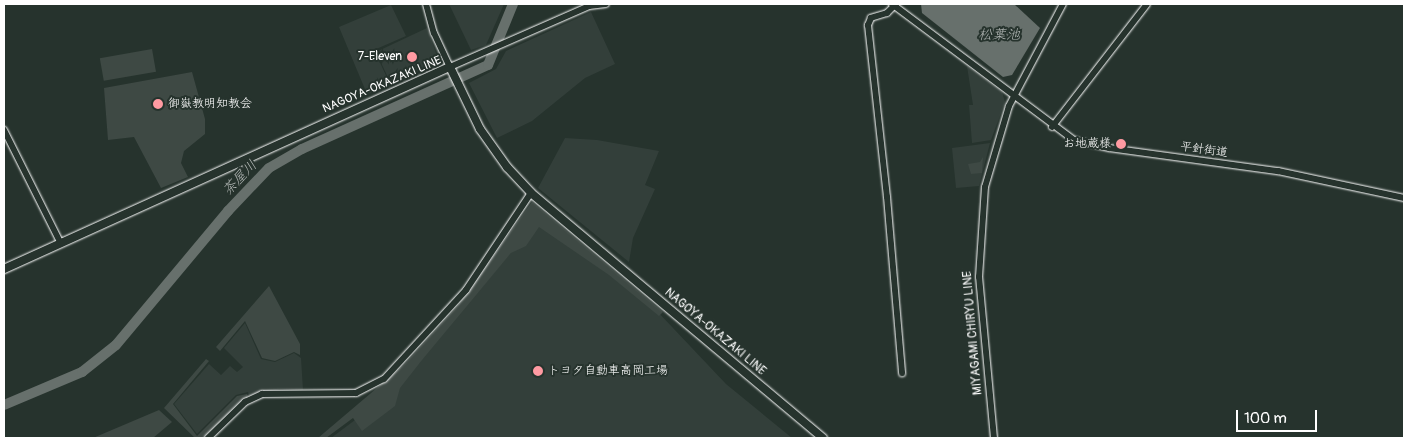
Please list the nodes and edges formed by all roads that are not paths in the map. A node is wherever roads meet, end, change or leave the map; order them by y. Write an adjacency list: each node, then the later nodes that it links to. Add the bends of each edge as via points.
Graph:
1 (426, 4): 6 (street, via 434,33)
2 (606, 4): 6 (street, via 589,6)
3 (895, 4): 7 (street, 平針街道); 14 (street, via 871,18 868,25)
4 (1063, 4): 7 (street, MIYAGAMI CHIRYU LINE)
5 (1147, 4): 8 (street)
6 (452, 70): 10 (main road, NAGOYA-OKAZAKI LINE, via 490,144); 12 (main road, NAGOYA-OKAZAKI LINE)
7 (1014, 96): 8 (street, 平針街道); 17 (street, MIYAGAMI CHIRYU LINE, via 985,187 980,228 978,277)
8 (1052, 127): 11 (street, 平針街道, via 1074,140 1109,148 1278,171)
9 (4, 130): 12 (street)
10 (531, 193): 15 (street, via 466,290 384,379 356,393 262,394 244,402); 16 (main road, NAGOYA-OKAZAKI LINE)
11 (1404, 198)
12 (60, 242): 13 (main road, NAGOYA-OKAZAKI LINE)
13 (4, 269)
14 (902, 373)
15 (208, 438)
16 (823, 438)
17 (994, 438)

